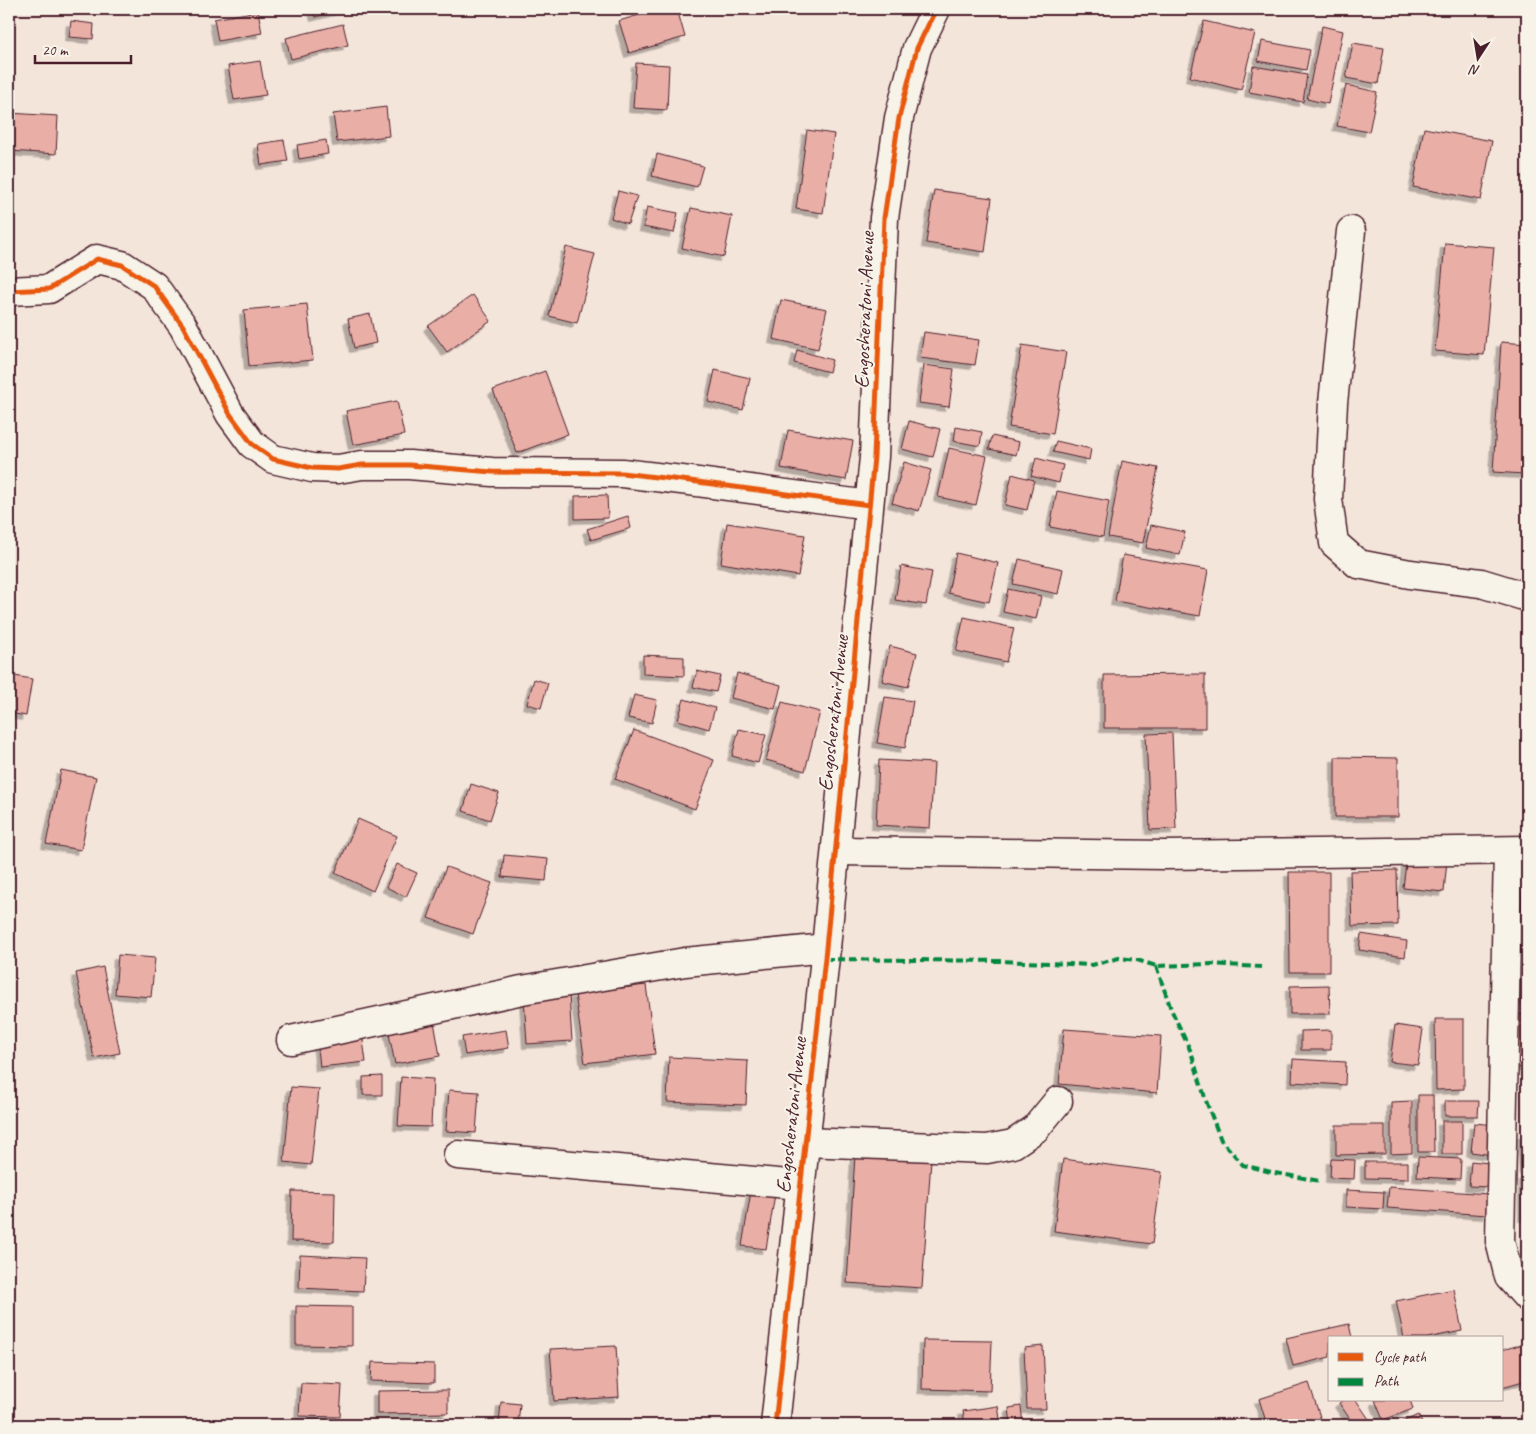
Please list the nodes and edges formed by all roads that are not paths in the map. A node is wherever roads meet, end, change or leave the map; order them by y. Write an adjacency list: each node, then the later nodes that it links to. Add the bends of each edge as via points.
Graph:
1 (936, 9): 4 (street, Engosheratoni Avenue, via 917,48 899,118 884,218)
2 (1350, 231): 5 (street, via 1333,403 1328,499 1334,543 1358,564 1481,583)
3 (9, 291): 4 (street, via 49,289 97,259 122,265 154,286 183,326 230,414 252,444 273,459 312,468 409,465 492,472 622,473)
4 (869, 505): 7 (street, Engosheratoni Avenue)
5 (1527, 597)
6 (1517, 850): 7 (street, via 1165,855); 14 (street, via 1500,1241 1509,1277)
7 (836, 851): 8 (street, Engosheratoni Avenue)
8 (826, 948): 9 (street, via 685,962 551,985); 11 (street, Engosheratoni Avenue)
9 (292, 1040)
10 (1058, 1101): 11 (street, via 1035,1129 1013,1144 986,1149)
11 (804, 1142): 13 (street, Engosheratoni Avenue)
12 (458, 1154): 13 (street)
13 (800, 1185): 15 (street, Engosheratoni Avenue)
14 (1527, 1297)
15 (775, 1425)

